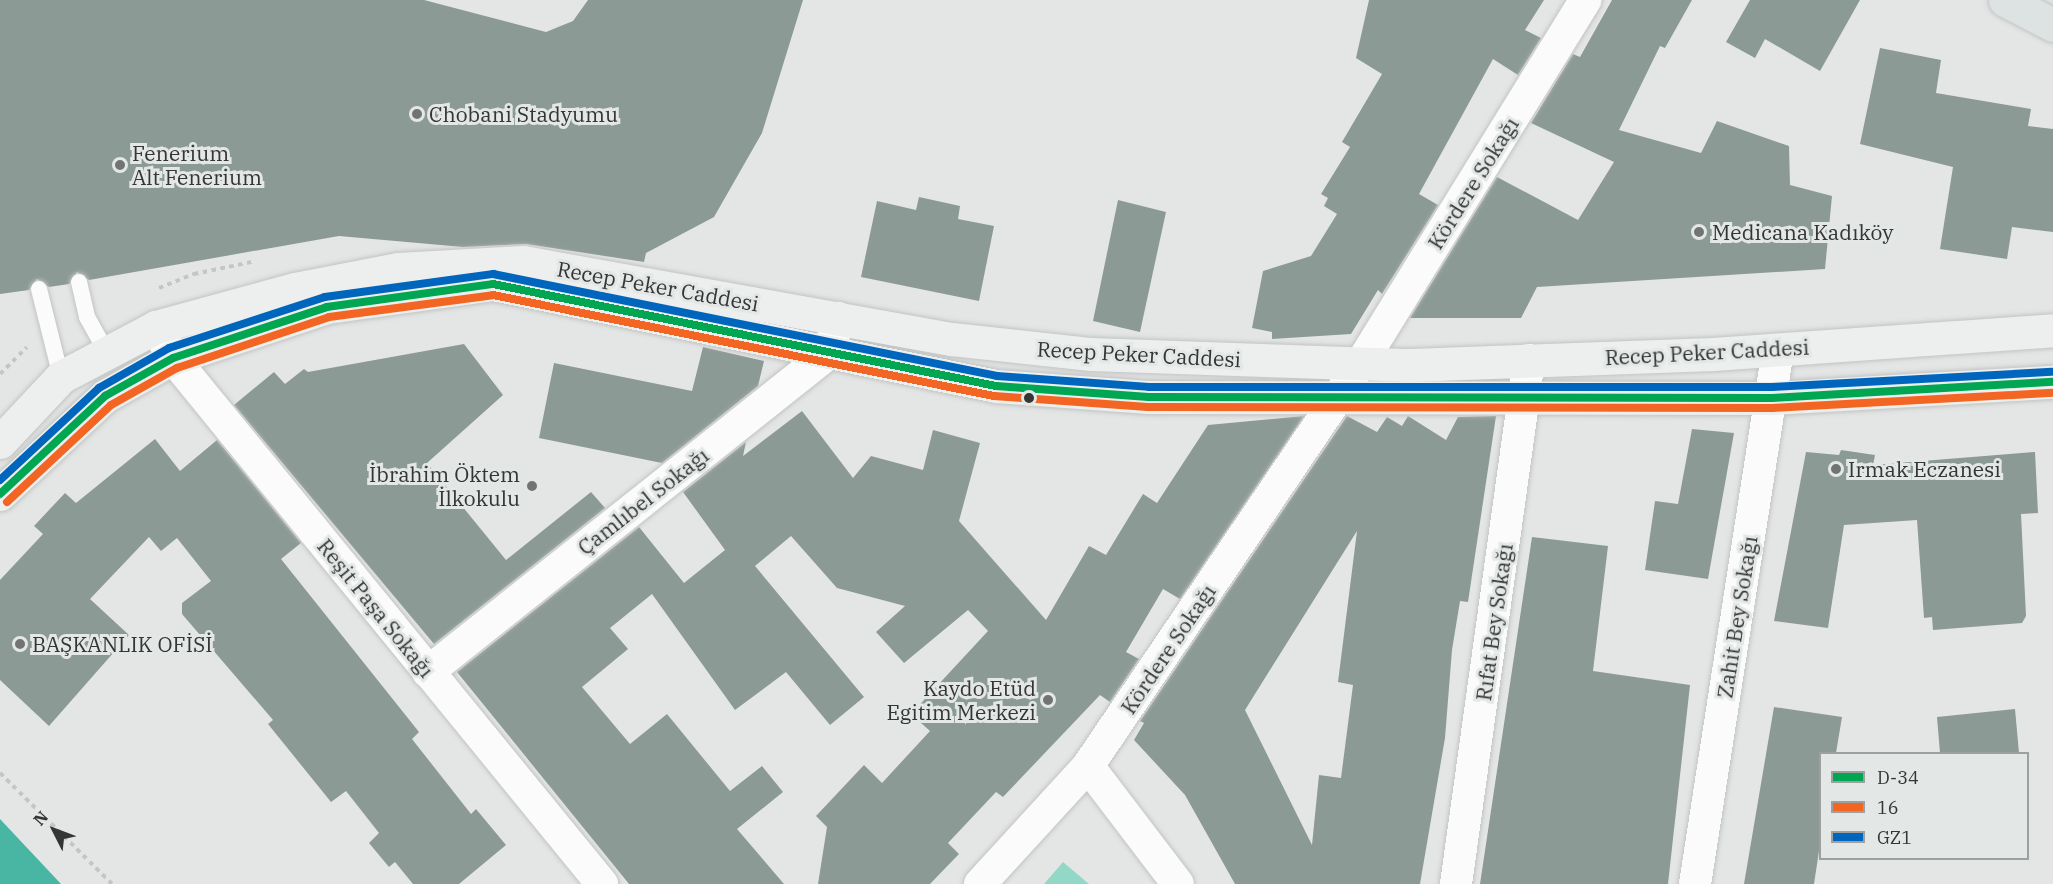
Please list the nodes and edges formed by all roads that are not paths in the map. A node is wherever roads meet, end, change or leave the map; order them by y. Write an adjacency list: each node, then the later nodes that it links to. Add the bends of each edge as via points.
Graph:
1 (1585, 0): 14 (street, Kördere Sokağı)
2 (2005, 0): 3 (main road)
3 (2053, 25)
4 (79, 282): 10 (lane, via 87,317)
5 (39, 289): 15 (lane)
6 (838, 318): 7 (main road, Recep Peker Caddesi, via 523,262 398,269 295,289); 11 (street); 14 (main road, Recep Peker Caddesi, via 952,339 1091,354)
7 (156, 327): 10 (main road, Recep Peker Caddesi); 12 (street, Reşit Paşa Sokağı)
8 (2053, 330): 9 (main road, Recep Peker Caddesi)
9 (1778, 350): 13 (main road, Recep Peker Caddesi); 18 (street, Zahit Bey Sokağı)
10 (105, 351): 15 (main road, Recep Peker Caddesi)
11 (830, 352): 12 (main road, Recep Peker Caddesi, via 494,284 327,307); 19 (main road, Recep Peker Caddesi, via 996,386 1149,397); 22 (street, Çamlıbel Sokağı)
12 (173, 358): 21 (main road, Recep Peker Caddesi, via 105,396); 22 (street, Reşit Paşa Sokağı)
13 (1529, 360): 14 (main road, Recep Peker Caddesi); 17 (street, Rıfat Bey Sokağı)
14 (1360, 365): 19 (street)
15 (61, 377): 20 (main road, Recep Peker Caddesi)
16 (2053, 382): 18 (main road, Recep Peker Caddesi)
17 (1527, 395): 18 (main road, Recep Peker Caddesi); 19 (main road, Recep Peker Caddesi); 27 (street, Rıfat Bey Sokağı)
18 (1772, 398): 28 (street, Zahit Bey Sokağı)
19 (1337, 399): 23 (street, Kördere Sokağı)
20 (0, 442)
21 (0, 494)
22 (428, 672): 24 (street, Reşit Paşa Sokağı)
23 (1088, 766): 25 (street, Kördere Sokağı); 26 (street)
24 (602, 884)
25 (980, 884)
26 (1178, 884)
27 (1456, 884)
28 (1695, 884)

